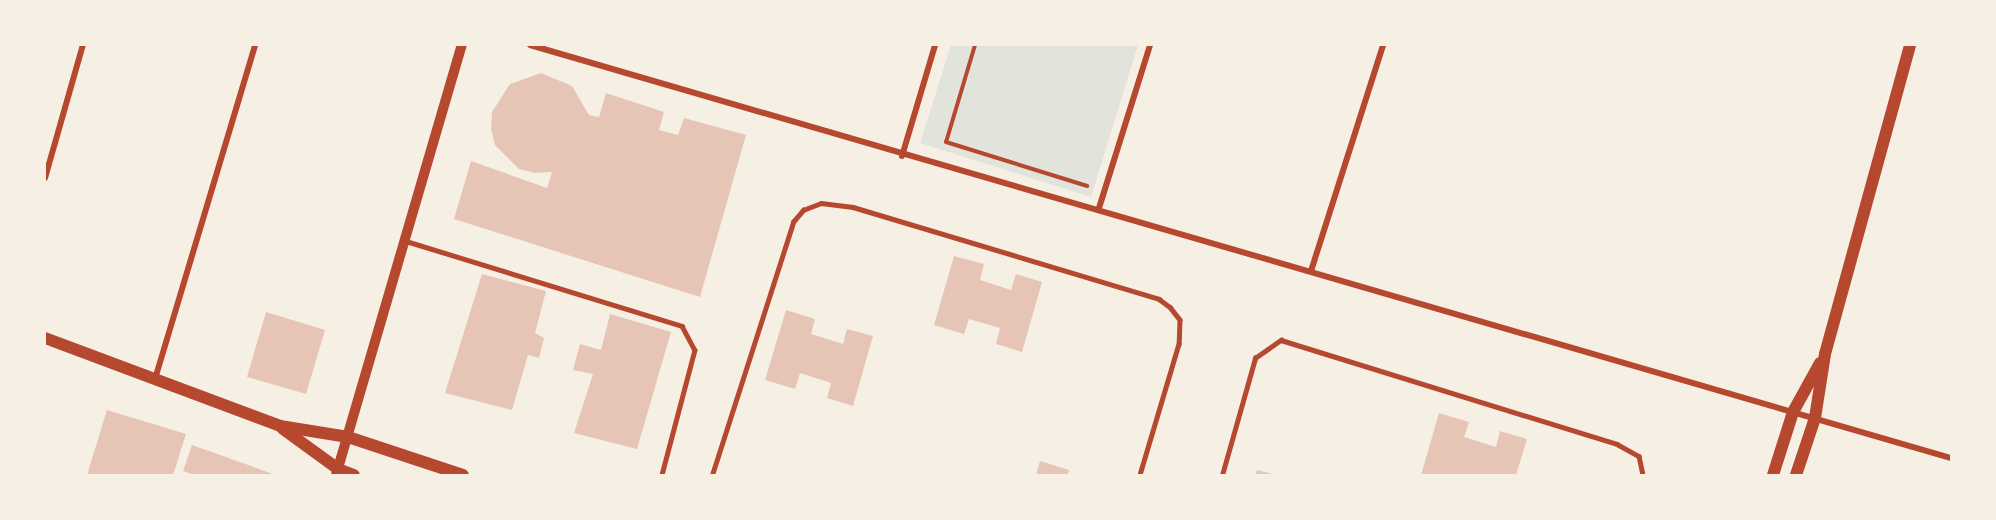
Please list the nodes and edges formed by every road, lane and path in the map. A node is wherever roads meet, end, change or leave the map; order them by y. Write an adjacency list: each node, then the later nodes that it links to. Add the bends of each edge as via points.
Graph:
1 (83, 45): 11 (street)
2 (255, 45): 18 (street)
3 (462, 45): 14 (street)
4 (530, 45): 10 (street)
5 (935, 45): 10 (street)
6 (975, 45): 12 (path, via 946,142)
7 (1150, 45): 13 (street)
8 (1383, 45): 15 (street)
9 (1908, 47): 17 (main road)
10 (902, 156): 13 (street)
11 (45, 178)
12 (1089, 187)
13 (1099, 208): 15 (street)
14 (406, 241): 22 (street); 27 (lane, via 682,326 695,350)
15 (1311, 271): 19 (street)
16 (45, 338): 18 (main road)
17 (1825, 354): 19 (main road); 20 (main road)
18 (155, 379): 21 (main road)
19 (1793, 412): 20 (street); 32 (main road)
20 (1815, 418): 23 (street); 33 (main road)
21 (280, 426): 22 (main road); 24 (main road)
22 (348, 436): 24 (street); 26 (main road)
23 (1951, 458)
24 (337, 472): 25 (main road)
25 (354, 475)
26 (462, 475)
27 (662, 475)
28 (712, 475): 29 (lane, via 793,222 803,210 821,203 853,207 1159,299 1170,307 1180,320 1179,344)
29 (1140, 475)
30 (1222, 475): 31 (lane, via 1255,358 1281,340 1617,444 1639,456)
31 (1643, 475)
32 (1773, 475)
33 (1796, 475)

